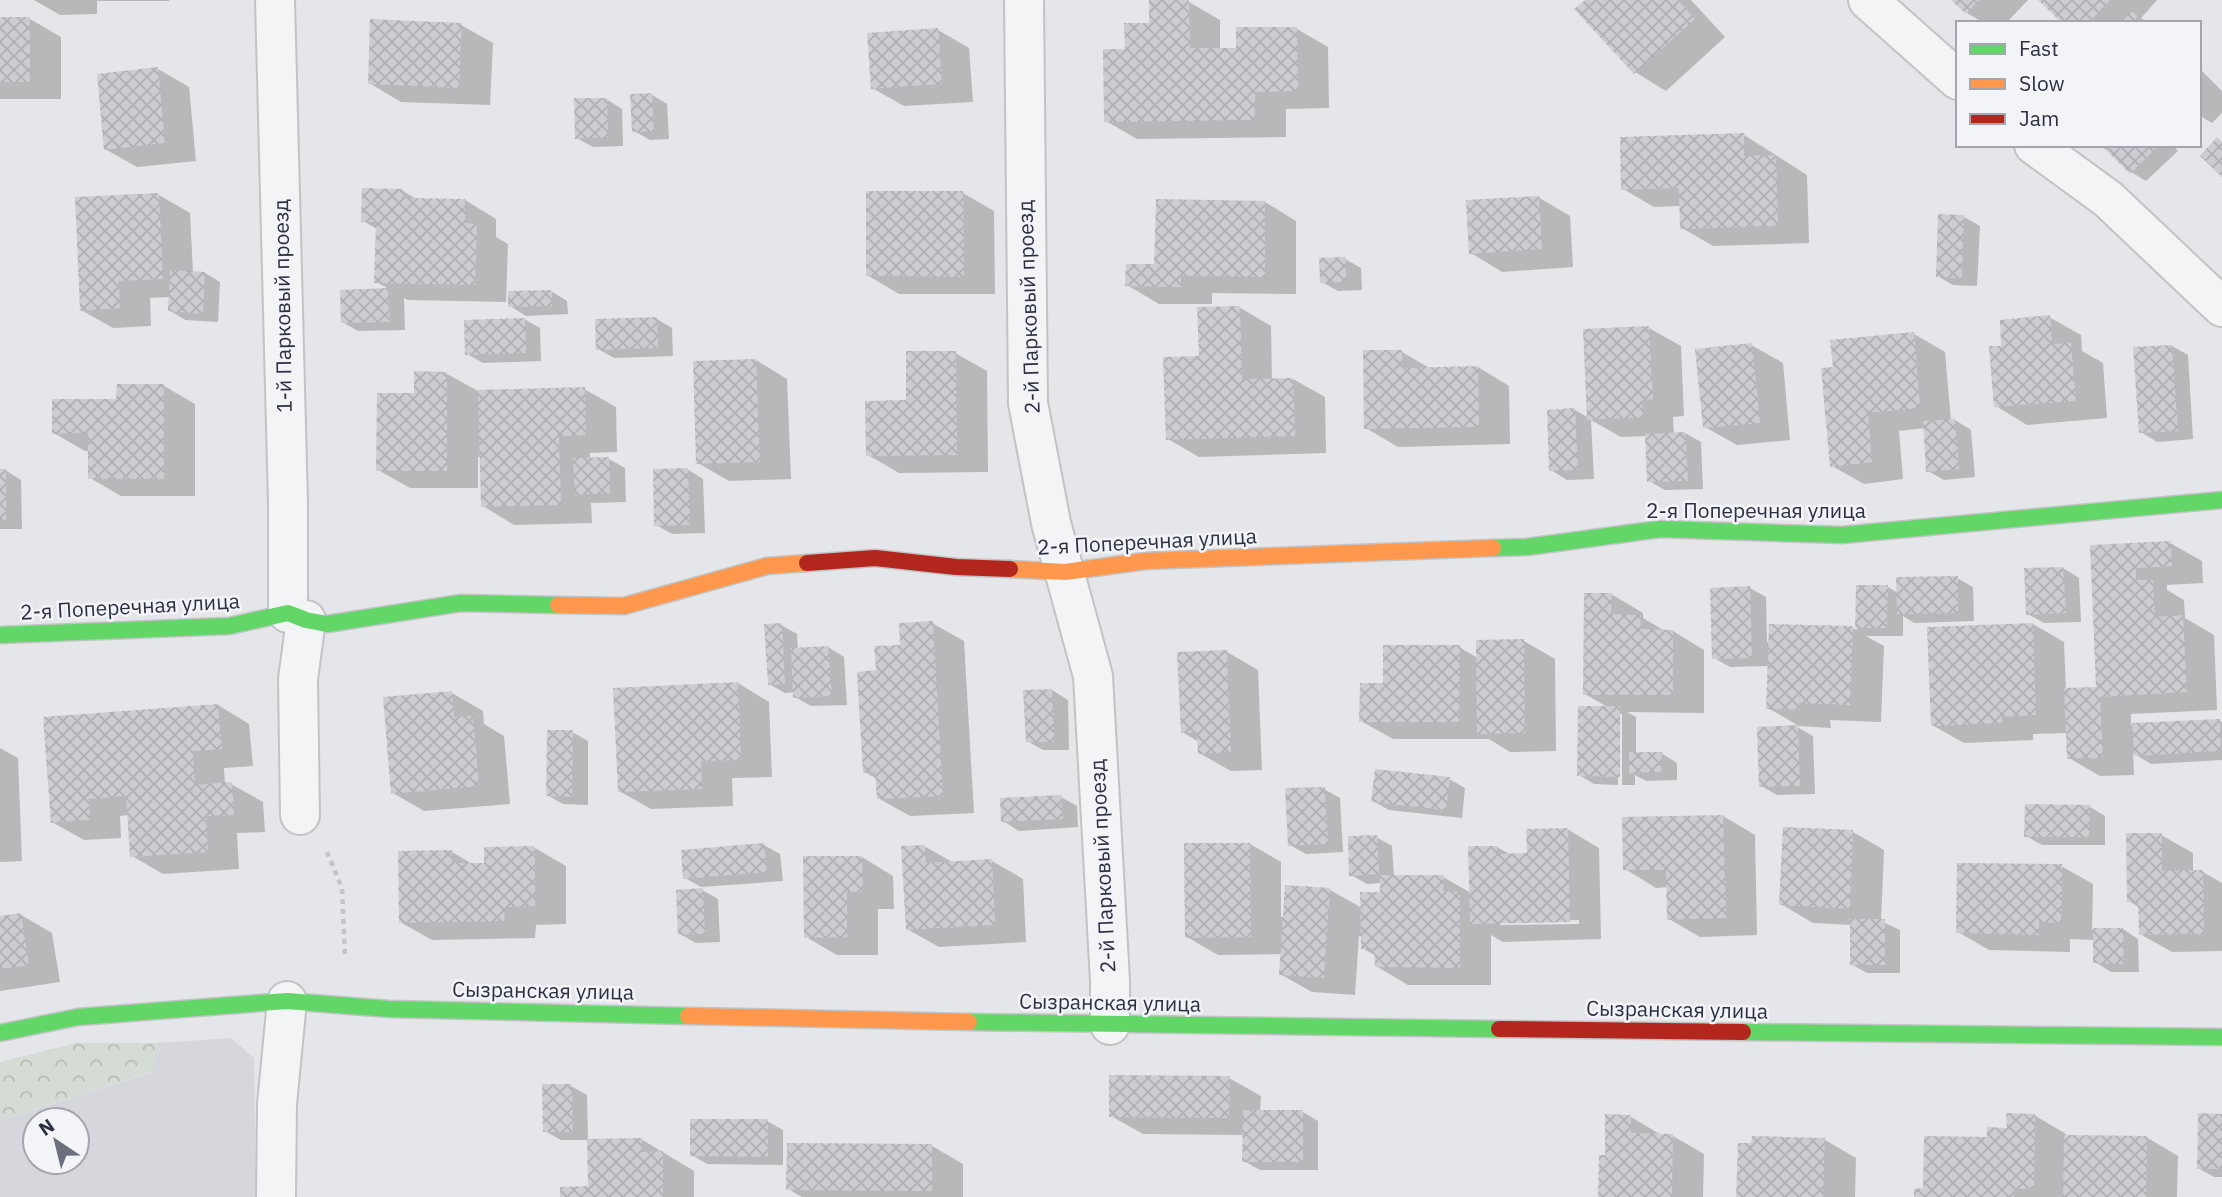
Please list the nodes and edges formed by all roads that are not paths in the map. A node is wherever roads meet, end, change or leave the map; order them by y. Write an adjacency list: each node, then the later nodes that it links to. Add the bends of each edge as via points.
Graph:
1 (275, 0): 9 (street, 1-й Парковый проезд, via 288,504)
2 (1024, 0): 8 (street, 2-й Парковый проезд, via 1028,403)
3 (1868, 0): 4 (street)
4 (1956, 78)
5 (2037, 147): 6 (street, via 2108,199)
6 (2222, 307)
7 (2222, 500): 8 (street, 2-я Поперечная улица, via 1842,535 1660,529 1527,547 1145,561)
8 (1065, 572): 9 (street, 2-я Поперечная улица, via 875,558 767,566 624,606 461,603 327,624); 13 (street, 2-й Парковый проезд, via 1093,676)
9 (297, 616): 10 (street, 2-я Поперечная улица, via 229,626); 11 (street, 1-й Парковый проезд)
10 (0, 635)
11 (300, 815)
12 (287, 1001): 13 (street, Сызранская улица, via 389,1009); 14 (street, Сызранская улица, via 78,1017); 16 (street, via 277,1104)
13 (1110, 1025): 15 (street, Сызранская улица)
14 (0, 1033)
15 (2222, 1037)
16 (276, 1197)

